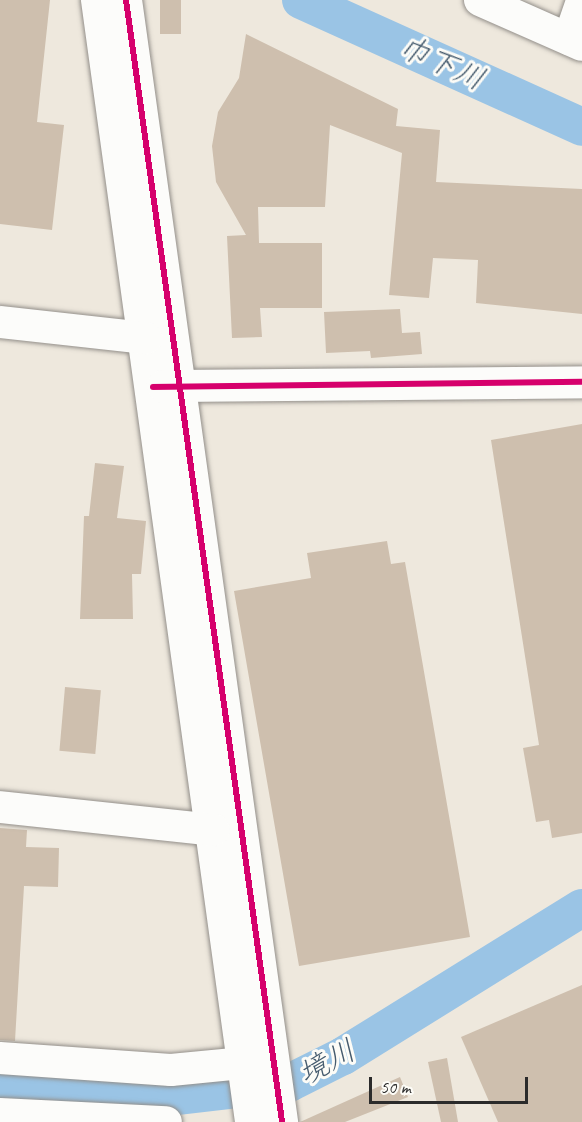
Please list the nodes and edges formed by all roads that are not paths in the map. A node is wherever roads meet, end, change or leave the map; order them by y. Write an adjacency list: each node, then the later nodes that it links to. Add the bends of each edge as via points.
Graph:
1 (97, 0): 7 (street)
2 (126, 0): 9 (street)
3 (480, 0): 5 (street)
4 (582, 1): 5 (street)
5 (575, 42)
6 (0, 322): 7 (street)
7 (146, 338): 9 (street)
8 (582, 382): 9 (street)
9 (168, 386): 11 (street); 15 (street)
10 (0, 807): 11 (street)
11 (214, 830): 13 (street)
12 (0, 1058): 13 (street, via 171,1070)
13 (243, 1063): 17 (street)
14 (0, 1114): 16 (street)
15 (282, 1121)
16 (166, 1122)
17 (251, 1122)

